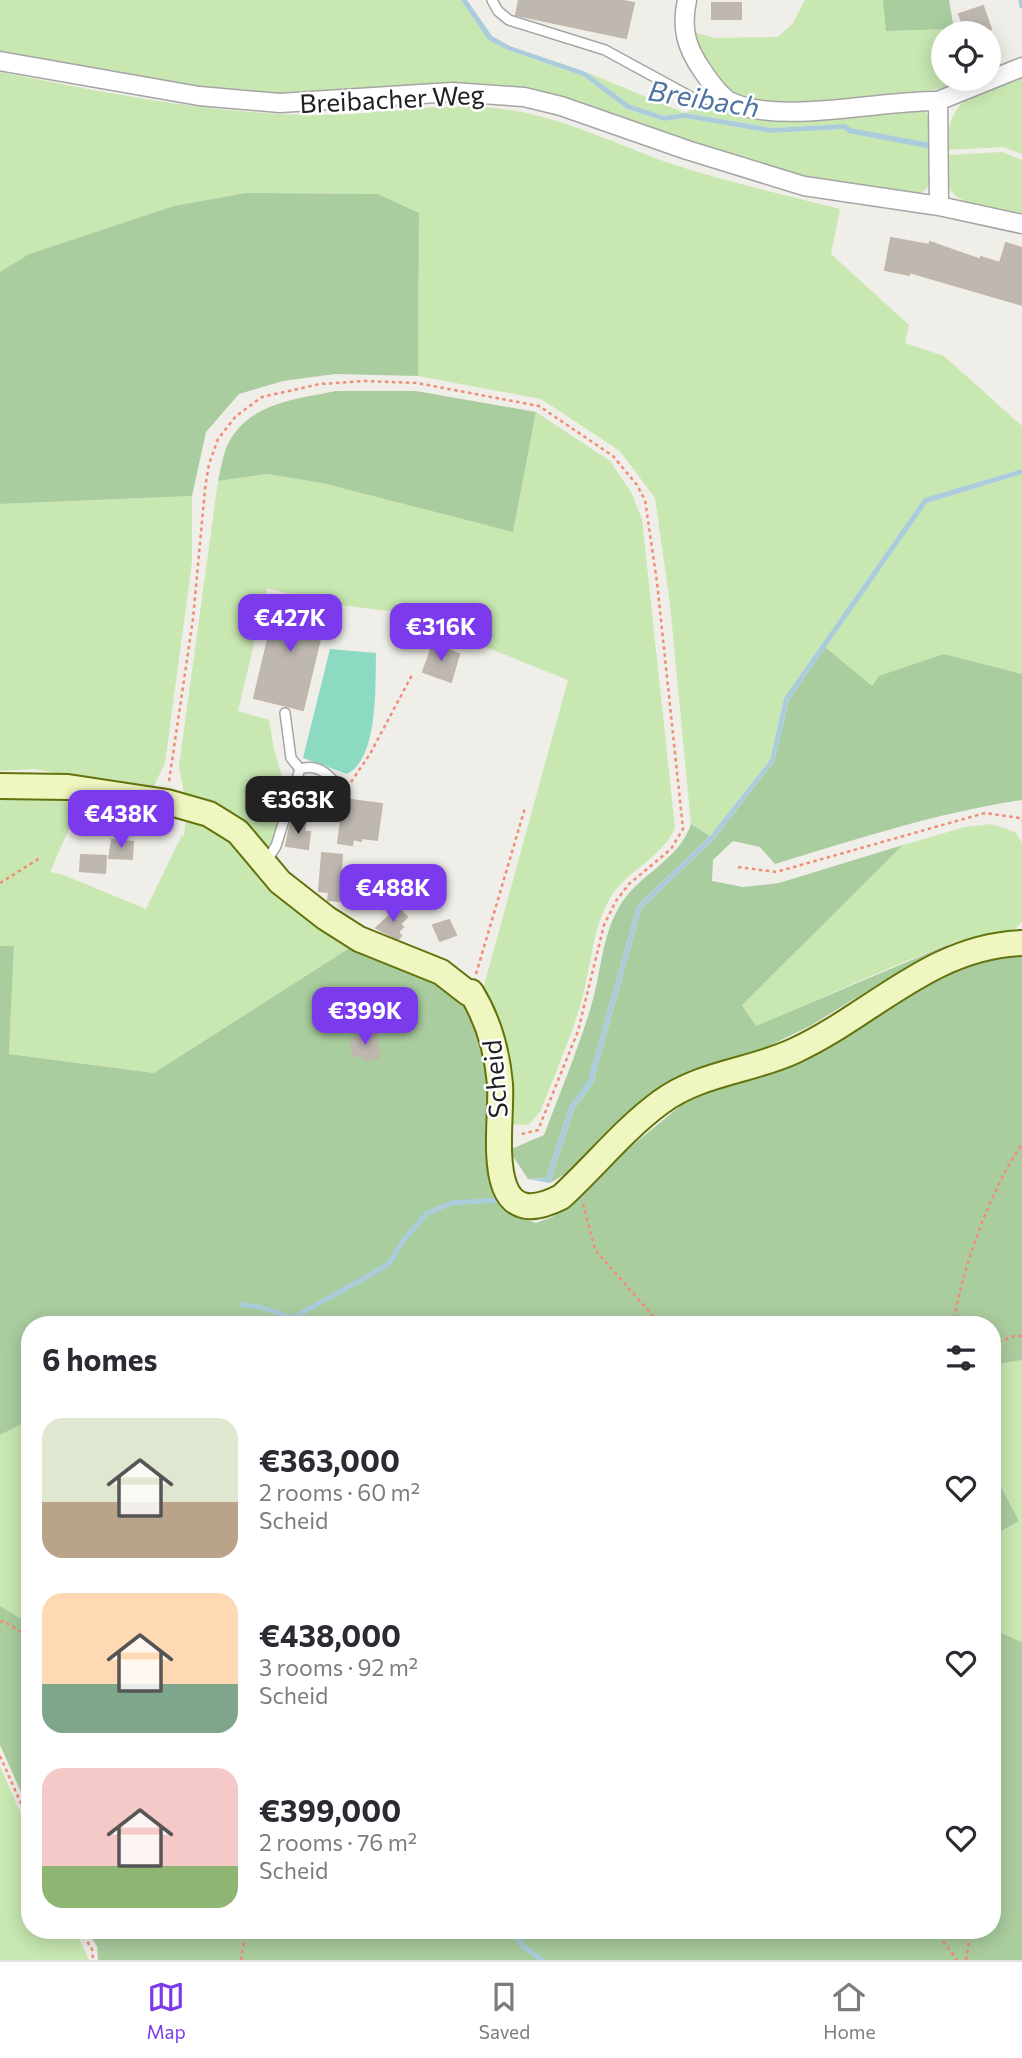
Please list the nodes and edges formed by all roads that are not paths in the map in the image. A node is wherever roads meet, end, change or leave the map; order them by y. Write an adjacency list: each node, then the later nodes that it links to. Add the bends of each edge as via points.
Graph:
1 (492, 0): 5 (lane, via 509,20 605,50 693,98)
2 (687, 0): 5 (street, via 684,23 690,52)
3 (0, 61): 7 (street, Breibacher Weg, via 199,96 280,103 452,92 524,97 804,186)
4 (1022, 66): 6 (street)
5 (728, 101): 6 (street, via 788,111)
6 (938, 101): 7 (street)
7 (939, 206): 8 (street, Breibacher Weg)
8 (1022, 224)
9 (285, 713): 10 (lane, via 291,758)
10 (300, 769): 12 (lane, via 324,771); 13 (lane, via 276,846)
11 (0, 786): 13 (street, Scheid, via 68,788 194,809 225,822)
12 (342, 792)
13 (265, 863): 14 (street, Scheid, via 295,895 348,932 441,972 471,992 494,1041 500,1087 500,1177 512,1198 529,1206 542,1206 561,1197 660,1102 681,1090 796,1051 940,963 984,948)
14 (1022, 943)

